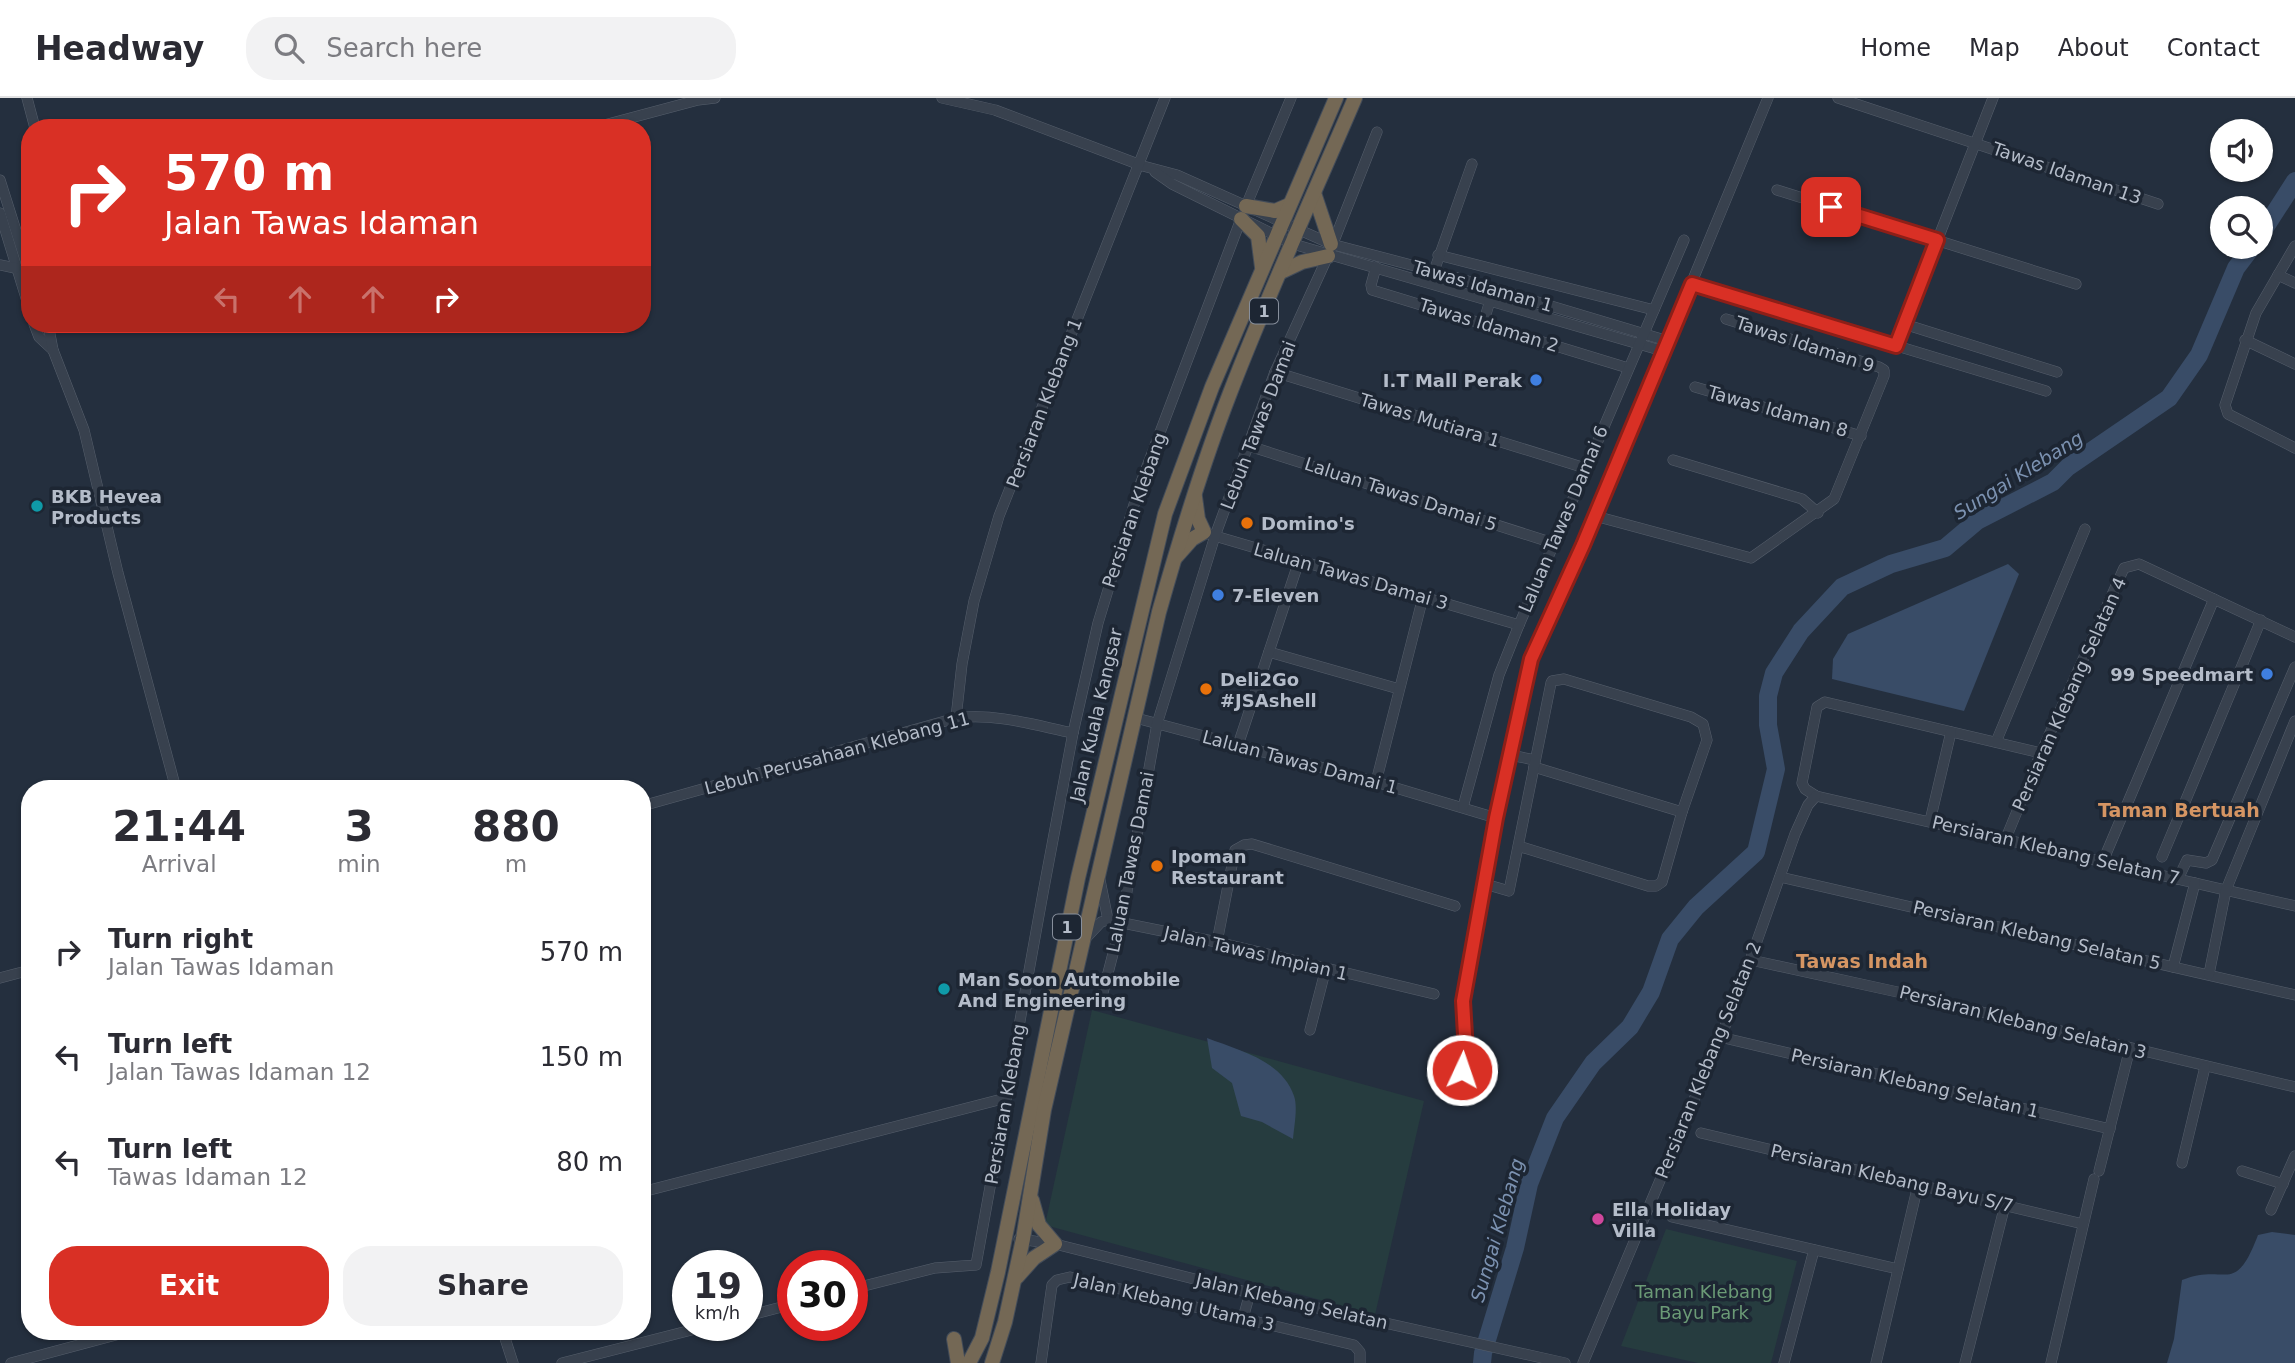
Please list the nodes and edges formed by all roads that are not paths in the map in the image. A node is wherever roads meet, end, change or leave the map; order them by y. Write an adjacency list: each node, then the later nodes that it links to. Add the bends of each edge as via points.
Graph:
1 (27, 98): 11 (street)
2 (715, 98): 12 (street)
3 (942, 98): 15 (street, via 995,110)
4 (1165, 98): 15 (street, Persiaran Klebang 1)
5 (1291, 98): 23 (street, Persiaran Klebang)
6 (1336, 98): 21 (highway, Jalan Kuala Kangsar / 1)
7 (1355, 98): 19 (highway, 1)
8 (1768, 98): 43 (street, Laluan Tawas Damai 6)
9 (1838, 98): 14 (street, Tawas Idaman 13)
10 (1993, 98): 14 (street)
11 (33, 119)
12 (627, 119)
13 (1377, 132): 33 (street, Lebuh Tawas Damai)
14 (1976, 142): 20 (street, Tawas Idaman 13); 28 (street)
15 (1138, 163): 23 (street, via 1204,186); 89 (street, Persiaran Klebang 1, via 999,516 974,601)
16 (1472, 164): 34 (street)
17 (0, 180): 32 (street)
18 (1777, 190): 28 (street)
19 (1314, 193): 25 (highway, 1); 33 (highway)
20 (2158, 204)
21 (1289, 205): 23 (highway); 24 (highway, Jalan Kuala Kangsar / 1)
22 (0, 213): 29 (street)
23 (1244, 213): 24 (street, Tawas Idaman 1); 26 (street, Tawas Idaman 1); 37 (highway, via 1258,236); 94 (street, Persiaran Klebang, via 1140,485 1098,623)
24 (1281, 223): 25 (street, Tawas Idaman 1); 26 (highway, Jalan Kuala Kangsar / 1)
25 (1299, 230): 30 (highway, 1); 33 (street, Tawas Idaman 1)
26 (1275, 237): 30 (street, Tawas Idaman 1); 37 (highway, Jalan Kuala Kangsar / 1)
27 (1684, 240): 47 (street, Laluan Tawas Damai 6)
28 (1937, 240): 44 (street); 50 (street)
29 (4, 243): 41 (street)
30 (1293, 244): 33 (street, Tawas Idaman 1); 39 (highway, 1)
31 (2295, 246): 40 (street)
32 (21, 247)
33 (1329, 250): 36 (street, Tawas Idaman 1); 38 (street, Tawas Idaman 1); 39 (highway); 61 (street, Lebuh Tawas Damai)
34 (1438, 255): 38 (street); 47 (street)
35 (0, 265): 41 (street)
36 (1376, 267): 46 (street, Tawas Idaman 1); 49 (street, Tawas Idaman 2, via 1372,290)
37 (1262, 268): 70 (highway, Jalan Kuala Kangsar / 1)
38 (1434, 271): 45 (street, Tawas Idaman 1)
39 (1281, 272): 71 (highway, 1)
40 (2278, 275): 42 (street); 54 (street)
41 (21, 277)
42 (2295, 283)
43 (1692, 284): 56 (street, Laluan Tawas Damai 6); 57 (street)
44 (2076, 284)
45 (1494, 289): 46 (street); 53 (street, Tawas Idaman 1)
46 (1490, 300): 49 (street); 55 (street, Tawas Idaman 1)
47 (1654, 310): 53 (street, Laluan Tawas Damai 6)
48 (1727, 319): 65 (street, Tawas Idaman 9, via 1884,370)
49 (1483, 324): 60 (street, Tawas Idaman 2)
50 (1904, 324): 57 (street); 62 (street)
51 (37, 333): 58 (street)
52 (50, 333): 58 (street)
53 (1643, 333): 55 (street, Laluan Tawas Damai 6); 56 (street, Tawas Idaman 1)
54 (2245, 340): 59 (street); 67 (street, via 2226,410)
55 (1638, 343): 56 (street, Tawas Idaman 1); 60 (street, Laluan Tawas Damai 6)
56 (1666, 346): 73 (street, Laluan Tawas Damai 6)
57 (1896, 346): 64 (street)
58 (53, 350): 100 (street, via 84,430)
59 (2295, 364)
60 (1628, 368): 69 (street, Laluan Tawas Damai 6)
61 (1275, 372): 66 (street, Lebuh Tawas Damai); 69 (street, Tawas Mutiara 1)
62 (2057, 372)
63 (1695, 387): 65 (street, Tawas Idaman 8)
64 (2046, 391)
65 (1861, 436): 72 (street, via 1837,496)
66 (1249, 446): 76 (street, Lebuh Tawas Damai); 77 (street, Laluan Tawas Damai 5)
67 (2295, 448)
68 (1674, 460): 72 (street, via 1802,499)
69 (1585, 468): 77 (street, Laluan Tawas Damai 6)
70 (1175, 486): 74 (highway, via 1177,513); 78 (highway, Jalan Kuala Kangsar / 1)
71 (1194, 492): 74 (highway, 1); 76 (highway, via 1198,519)
72 (1818, 513): 73 (street, via 1749,558)
73 (1595, 516): 98 (street, Laluan Tawas Damai 6, via 1531,659)
74 (1184, 524): 76 (street, Laluan Tawas Damai 3); 78 (highway, via 1170,531); 79 (highway, 1)
75 (2085, 529): 95 (street)
76 (1210, 534): 79 (highway, via 1192,539); 80 (street, Laluan Tawas Damai 3); 92 (street, Lebuh Tawas Damai)
77 (1553, 542): 84 (street, Laluan Tawas Damai 6)
78 (1154, 557): 141 (highway, Jalan Kuala Kangsar / 1, via 1078,877)
79 (1173, 561): 90 (highway, 1)
80 (1299, 561): 81 (street, Laluan Tawas Damai 3); 86 (street)
81 (1423, 597): 84 (street, Laluan Tawas Damai 3); 88 (street)
82 (2214, 599): 83 (street, Persiaran Klebang Selatan 4); 97 (street, Persiaran Klebang Selatan 4, via 2139,564 2124,568); 111 (street)
83 (2260, 620): 85 (street, Persiaran Klebang Selatan 4); 110 (street)
84 (1518, 625): 104 (street, Laluan Tawas Damai 6, via 1499,675)
85 (2295, 637)
86 (1269, 652): 88 (street); 96 (street)
87 (2295, 667): 114 (street, via 2212,860 2187,860)
88 (1399, 690): 101 (street)
89 (956, 718): 94 (street, Lebuh Perusahaan Klebang 11, via 996,717); 103 (street, Lebuh Perusahaan Klebang 11)
90 (1136, 718): 92 (street, Laluan Tawas Damai 1); 112 (highway, 1)
91 (2295, 721): 117 (street)
92 (1157, 723): 96 (street, Laluan Tawas Damai 1); 121 (street, Laluan Tawas Damai)
93 (1951, 732): 95 (street); 102 (street, via 1825,702 1819,705 1802,783); 107 (street)
94 (1073, 733): 139 (street, Persiaran Klebang)
95 (1996, 742): 97 (street)
96 (1238, 745): 101 (street, Laluan Tawas Damai 1)
97 (2041, 753): 108 (street, Persiaran Klebang Selatan 4)
98 (1510, 755): 99 (street); 106 (street, Laluan Tawas Damai 6)
99 (1534, 764): 105 (street); 105 (street, via 1550,683 1556,680 1698,719 1707,740); 109 (street)
100 (174, 780)
101 (1376, 782): 104 (street, Laluan Tawas Damai 1)
102 (1816, 796): 107 (street, Persiaran Klebang Selatan 7); 113 (street, Persiaran Klebang Selatan 2, via 1795,834)
103 (651, 803)
104 (1464, 807): 106 (street, Laluan Tawas Damai 1)
105 (1682, 812): 109 (street, via 1662,882 1656,887)
106 (1496, 818): 116 (street, Laluan Tawas Damai 6)
107 (1930, 821): 108 (street, Persiaran Klebang Selatan 7)
108 (2006, 838): 111 (street, Persiaran Klebang Selatan 7)
109 (1518, 845): 116 (street, via 1509,891)
110 (2162, 857)
111 (2103, 861): 114 (street, Persiaran Klebang Selatan 7)
112 (1099, 876): 120 (street); 122 (highway, 1)
113 (1780, 877): 124 (street, Persiaran Klebang Selatan 2); 125 (street, Persiaran Klebang Selatan 5)
114 (2178, 878): 115 (street, Persiaran Klebang Selatan 7)
115 (2195, 883): 117 (street, Persiaran Klebang Selatan 7); 125 (street)
116 (1485, 884): 137 (street, Laluan Tawas Damai 6, via 1463,1001 1466,1052)
117 (2226, 890): 119 (street, Persiaran Klebang Selatan 7); 128 (street)
118 (1455, 906): 123 (street, via 1244,845 1235,850)
119 (2295, 906)
120 (1108, 920): 121 (street, Jalan Tawas Impian 1); 122 (street)
121 (1121, 923): 123 (street, Jalan Tawas Impian 1); 132 (street, Laluan Tawas Damai)
122 (1084, 939): 150 (highway, 1, via 1044,1110)
123 (1217, 942): 126 (street, Jalan Tawas Impian 1)
124 (1751, 960): 134 (street, Persiaran Klebang Selatan 2); 135 (street, Persiaran Klebang Selatan 3)
125 (2173, 967): 128 (street, Persiaran Klebang Selatan 5)
126 (1325, 968): 130 (street, Jalan Tawas Impian 1); 133 (street)
127 (21, 972): 129 (street)
128 (2208, 974): 131 (street, Persiaran Klebang Selatan 5)
129 (0, 978)
130 (1434, 994)
131 (2295, 995)
132 (1101, 1000)
133 (1310, 1030)
134 (1720, 1037): 140 (street, Persiaran Klebang Selatan 1); 177 (street, Persiaran Klebang Selatan 2)
135 (2130, 1048): 136 (street, Persiaran Klebang Selatan 3); 140 (street)
136 (2205, 1067): 138 (street, Persiaran Klebang Selatan 3); 144 (street)
137 (1462, 1070)
138 (2295, 1087)
139 (1006, 1098): 149 (street); 161 (street, Persiaran Klebang, via 976,1265 935,1268)
140 (2110, 1129): 154 (street)
141 (1027, 1130): 155 (highway, via 1018,1204); 160 (highway, Jalan Kuala Kangsar / 1)
142 (1701, 1133): 148 (street, Persiaran Klebang Bayu S/7)
143 (2295, 1156): 146 (street)
144 (2182, 1163)
145 (2242, 1171): 147 (street)
146 (2291, 1173): 147 (street)
147 (2283, 1184): 152 (street)
148 (1918, 1185): 151 (street, Persiaran Klebang Bayu S/7); 158 (street)
149 (651, 1190)
150 (1030, 1195): 155 (highway, 1); 156 (highway, via 1039,1225)
151 (2005, 1205): 154 (street, Persiaran Klebang Bayu S/7); 180 (street)
152 (2271, 1210)
153 (1672, 1217): 157 (street)
154 (2083, 1224): 181 (street)
155 (1021, 1239): 156 (street, Jalan Klebang Selatan); 159 (highway, 1); 160 (highway, via 1012,1247)
156 (1055, 1244): 159 (highway); 162 (street, Jalan Klebang Selatan)
157 (1814, 1250): 158 (street); 178 (street)
158 (1898, 1269): 179 (street)
159 (1014, 1280): 173 (highway, 1)
160 (996, 1282): 172 (highway, Jalan Kuala Kangsar / 1, via 982,1338)
161 (868, 1285)
162 (1250, 1293): 163 (street); 176 (street, Jalan Klebang Selatan)
163 (1243, 1318): 174 (street, Jalan Klebang Utama 3, via 1063,1277 1052,1286); 175 (street, Jalan Klebang Utama 3, via 1354,1345)
164 (672, 1335): 170 (street)
165 (954, 1339): 171 (highway)
166 (97, 1340): 168 (street)
167 (506, 1340): 169 (street)
168 (11, 1363)
169 (513, 1363)
170 (562, 1363)
171 (958, 1363)
172 (970, 1363)
173 (992, 1363)
174 (1041, 1363)
175 (1360, 1363)
176 (1565, 1363)
177 (1583, 1363)
178 (1784, 1363)
179 (1876, 1363)
180 (1965, 1363)
181 (2051, 1363)

